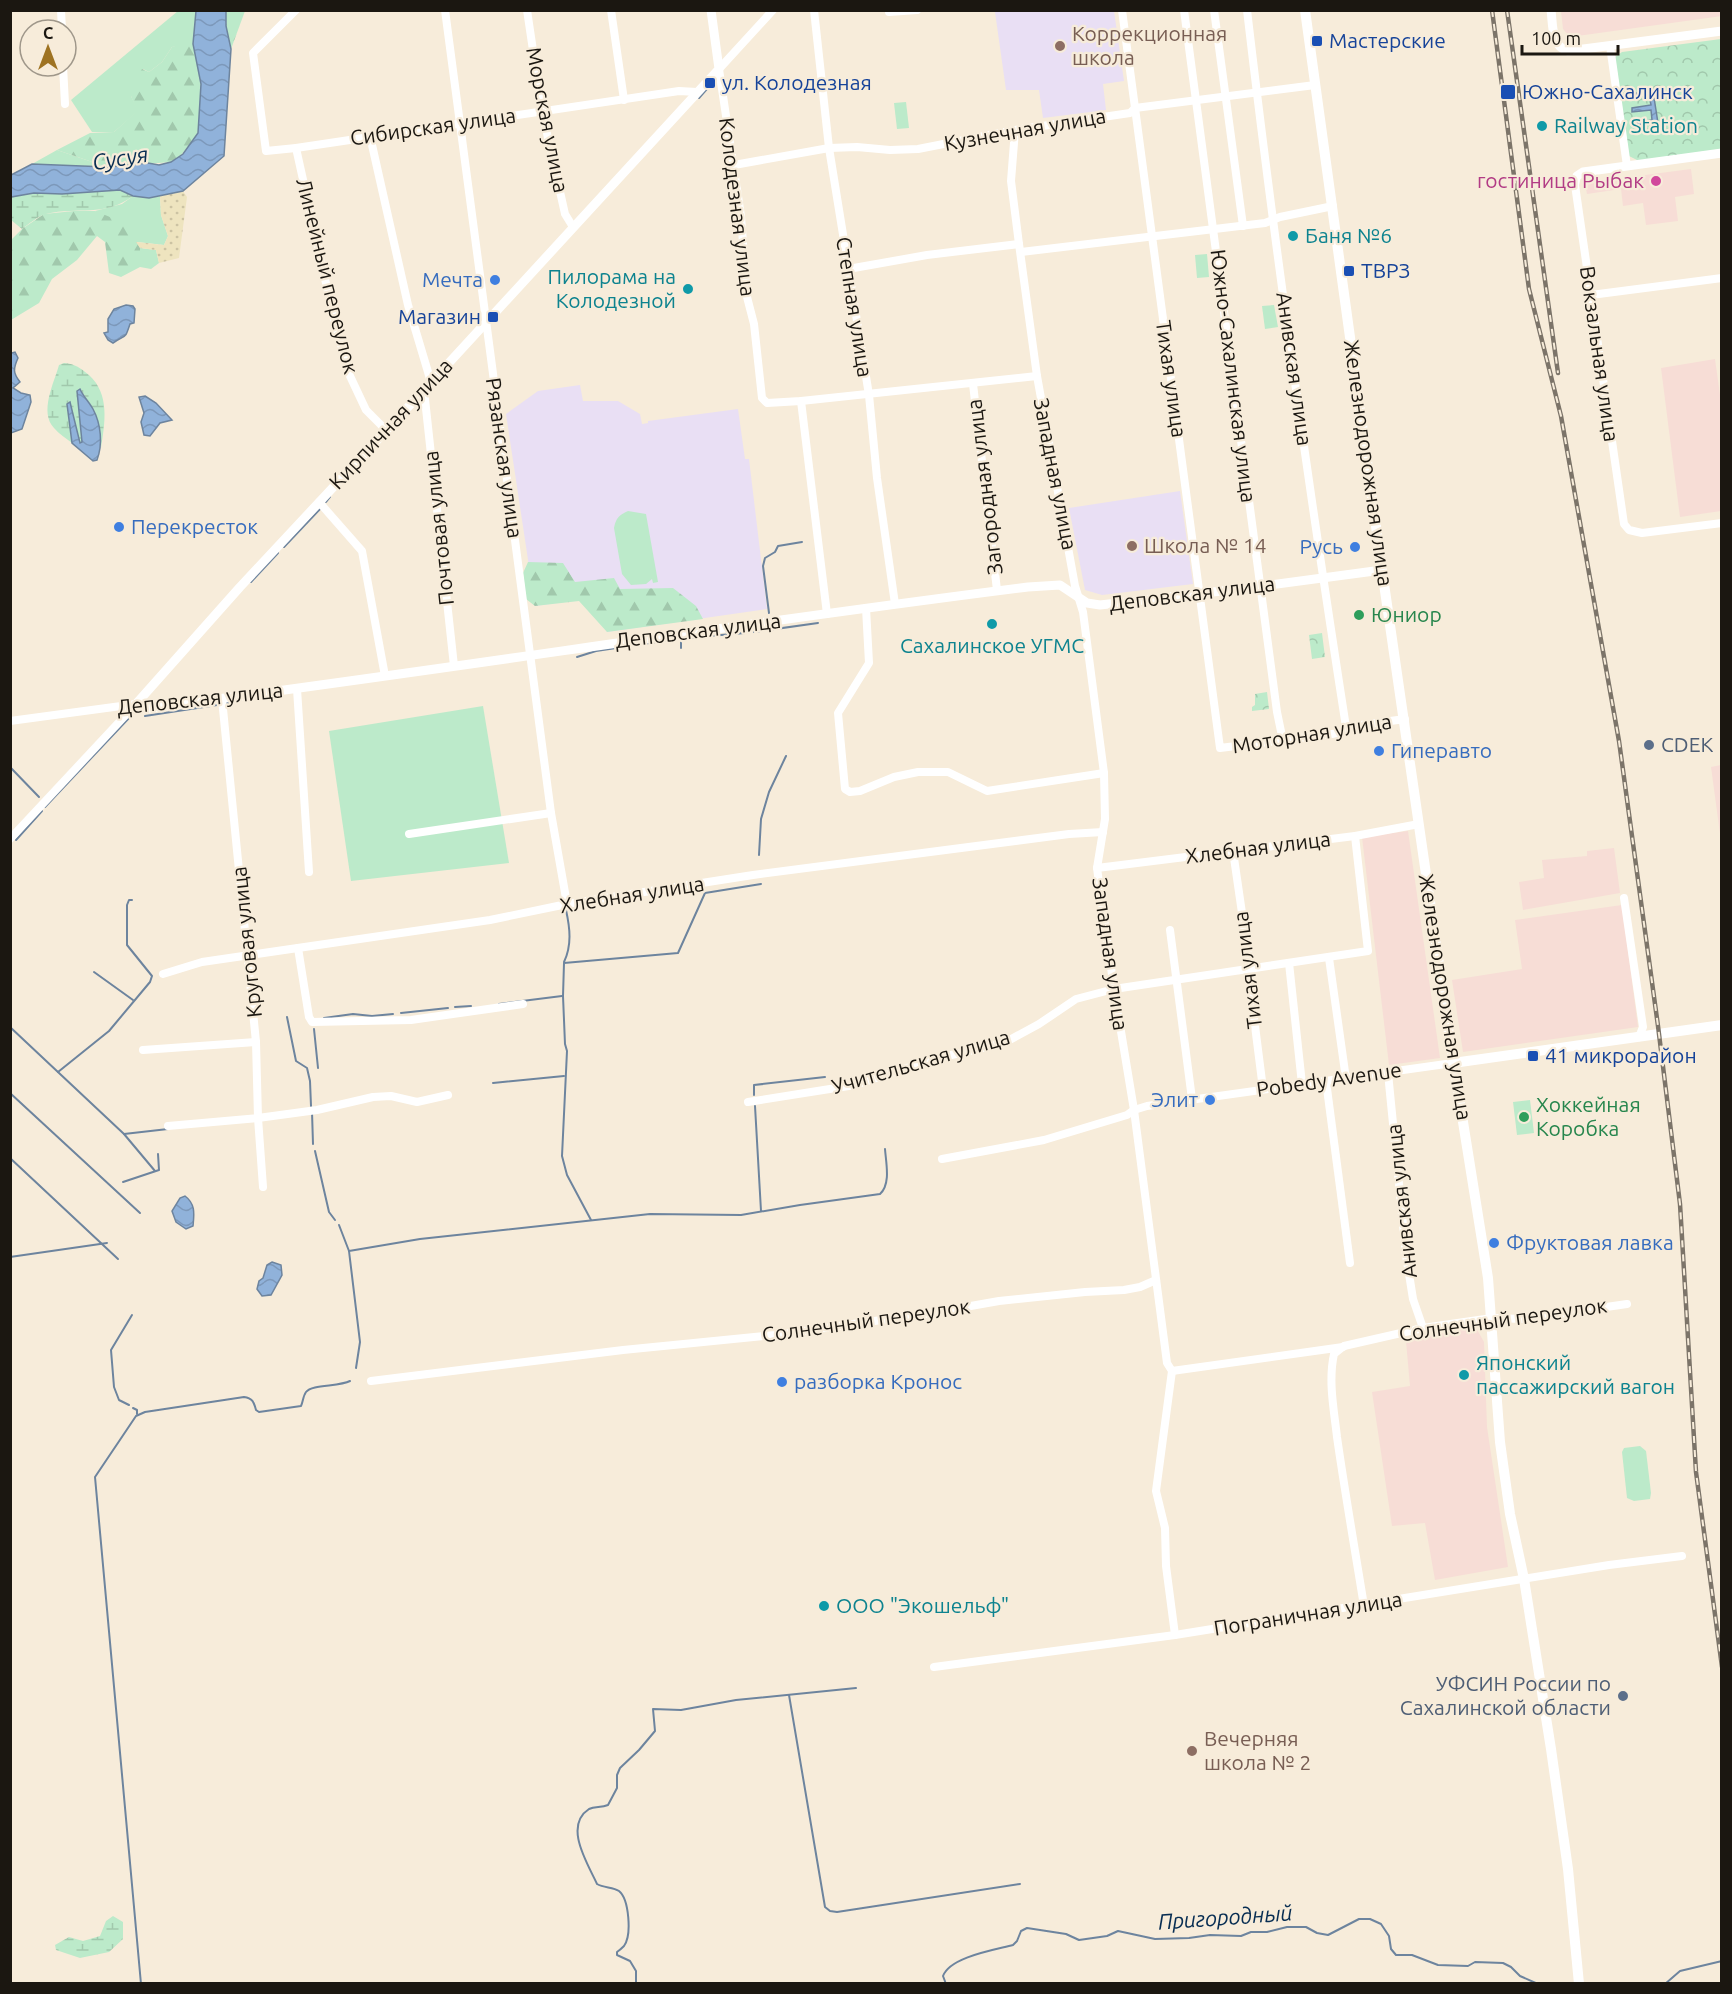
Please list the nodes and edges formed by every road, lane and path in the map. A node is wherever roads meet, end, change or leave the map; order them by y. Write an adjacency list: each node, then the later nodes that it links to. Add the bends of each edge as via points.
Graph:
1 (296, 10): 32 (street, Сибирская улица, via 253,53 266,151)
2 (445, 10): 29 (street, Рязанская улица)
3 (527, 10): 28 (street, Морская улица)
4 (611, 10): 25 (street)
5 (711, 10): 18 (street, Колодезная улица)
6 (773, 10): 18 (street, Кирпичная улица)
7 (814, 10): 33 (street, Степная улица)
8 (917, 10): 15 (street)
9 (1122, 10): 27 (street, Тихая улица)
10 (1184, 10): 24 (street, Южно-Сахалинская улица)
11 (1214, 10): 23 (street)
12 (1247, 10): 22 (street, Анивская улица)
13 (1305, 10): 20 (main road, Железнодорожная улица)
14 (1551, 10): 17 (street, via 1559,47 1568,51)
15 (889, 12)
16 (1722, 31): 17 (street)
17 (1610, 46): 36 (street)
18 (719, 69): 21 (street, Кирпичная улица); 35 (street, Колодезная улица)
19 (64, 78): 26 (street)
20 (1315, 85): 22 (street, Кузнечная улица); 38 (main road, Железнодорожная улица)
21 (697, 92): 25 (street, Сибирская улица); 41 (street, Кирпичная улица)
22 (1256, 93): 23 (street, Кузнечная улица); 39 (street, Анивская улица)
23 (1225, 96): 24 (street, Кузнечная улица); 40 (street)
24 (1196, 99): 27 (street, Кузнечная улица); 42 (street, Южно-Сахалинская улица)
25 (624, 100): 28 (street, Сибирская улица)
26 (65, 104)
27 (1135, 108): 30 (street, Кузнечная улица, via 1130,112); 43 (street, Тихая улица)
28 (542, 111): 29 (street, Сибирская улица); 41 (street, Морская улица, via 565,214)
29 (459, 123): 31 (street, Сибирская улица); 48 (street, Рязанская улица)
30 (1015, 130): 33 (street, Кузнечная улица, via 918,149); 44 (street, Западная улица, via 1011,181)
31 (370, 136): 32 (street, Сибирская улица); 51 (street, Почтовая улица)
32 (296, 148): 54 (street, Линейный переулок, via 350,376 366,410)
33 (829, 148): 35 (street, Кузнечная улица); 45 (street, Степная улица)
34 (1722, 153): 36 (street)
35 (734, 165): 53 (street, Колодезная улица, via 762,398 767,403)
36 (1627, 166): 37 (street)
37 (1576, 176): 47 (street, Вокзальная улица)
38 (1333, 206): 39 (street); 57 (main road, Железнодорожная улица)
39 (1273, 220): 40 (street); 58 (street, Анивская улица)
40 (1243, 225): 42 (street)
41 (573, 227): 48 (street, Кирпичная улица)
42 (1214, 229): 43 (street); 59 (street, Южно-Сахалинская улица)
43 (1151, 235): 44 (street); 61 (street, Тихая улица)
44 (1020, 248): 45 (street, via 927,255); 49 (street, Западная улица)
45 (848, 269): 52 (street, Степная улица)
46 (1722, 278): 47 (street)
47 (1591, 295): 56 (street, Вокзальная улица, via 1622,519 1629,530 1642,533)
48 (486, 322): 51 (street, Кирпичная улица); 66 (street, Рязанская улица)
49 (1037, 376): 50 (street); 62 (street, Западная улица)
50 (973, 384): 52 (street); 60 (street, Загородная улица)
51 (428, 386): 54 (street, Кирпичная улица); 67 (street, Почтовая улица)
52 (869, 395): 53 (street); 63 (street, Степная улица)
53 (801, 401): 65 (street)
54 (386, 430): 55 (street, Кирпичная улица)
55 (319, 502): 68 (street, via 362,551); 71 (street, Кирпичная улица)
56 (1722, 524)
57 (1382, 570): 58 (street, Деповская улица); 72 (main road, Железнодорожная улица)
58 (1323, 578): 59 (street, Деповская улица); 74 (street, Анивская улица)
59 (1261, 586): 61 (street, Деповская улица); 75 (street, Южно-Сахалинская улица)
60 (997, 590): 62 (street, Деповская улица, via 1053,584 1067,588); 63 (street, Деповская улица)
61 (1201, 593): 62 (street, Деповская улица, via 1100,605); 76 (street, Тихая улица)
62 (1079, 598): 77 (street, Западная улица)
63 (895, 604): 64 (street, Деповская улица)
64 (866, 608): 65 (street, Деповская улица); 77 (street, via 869,663 838,713 845,789 860,791 918,771 948,772 987,791)
65 (827, 614): 66 (street, Деповская улица)
66 (531, 655): 67 (street, Деповская улица); 78 (street, Рязанская улица)
67 (454, 666): 68 (street, Деповская улица)
68 (385, 676): 69 (street, Деповская улица)
69 (297, 689): 70 (street, Деповская улица); 86 (street)
70 (222, 699): 71 (street, Деповская улица, via 142,709); 91 (street, Круговая улица)
71 (136, 704): 73 (street, Деповская улица); 83 (street, Кирпичная улица)
72 (1405, 719): 74 (street, Моторная улица); 79 (main road, Железнодорожная улица)
73 (10, 721)
74 (1346, 727): 75 (street, Моторная улица, via 1340,733)
75 (1283, 741): 76 (street, Моторная улица)
76 (1220, 748)
77 (1104, 773): 80 (street, Западная улица)
78 (551, 813): 81 (street); 88 (street, Рязанская улица)
79 (1419, 824): 82 (street, Хлебная улица); 103 (main road, Железнодорожная улица)
80 (1104, 832): 85 (street, Западная улица); 88 (street, Хлебная улица, via 753,875)
81 (409, 834)
82 (1355, 836): 84 (street, Хлебная улица); 92 (street, Учительская улица, via 1368,951)
83 (10, 839)
84 (1233, 851): 85 (street, Хлебная улица); 94 (street, Тихая улица)
85 (1097, 868): 97 (street, Западная улица)
86 (309, 872)
87 (1624, 898): 100 (street, via 1643,1027)
88 (567, 904): 90 (street, Хлебная улица, via 490,920)
89 (1170, 930): 96 (street)
90 (298, 948): 91 (street, Хлебная улица); 98 (street, via 312,1022 411,1020)
91 (249, 955): 95 (street, Хлебная улица, via 202,962); 101 (street, Круговая улица)
92 (1329, 958): 93 (street, Учительская улица); 105 (street)
93 (1289, 963): 94 (street, Учительская улица); 107 (street, Тихая улица)
94 (1250, 968): 96 (street, Учительская улица); 108 (street, Тихая улица)
95 (163, 974)
96 (1175, 980): 97 (street, Учительская улица); 110 (street)
97 (1114, 989): 111 (street, Учительская улица, via 1076,999 1004,1043 934,1059 855,1085); 112 (street, Западная улица)
98 (523, 1004)
99 (1722, 1025): 100 (main road, Pobedy Avenue)
100 (1639, 1037): 103 (main road, Pobedy Avenue)
101 (256, 1042): 102 (street); 113 (street, Круговая улица)
102 (143, 1050)
103 (1453, 1063): 104 (street, Pobedy Avenue); 120 (main road, Железнодорожная улица)
104 (1388, 1072): 105 (street, Pobedy Avenue); 121 (street, Анивская улица, via 1406,1255 1413,1299)
105 (1346, 1079): 106 (street, Pobedy Avenue)
106 (1326, 1082): 107 (street, Pobedy Avenue); 117 (street)
107 (1302, 1084): 108 (street, Pobedy Avenue)
108 (1263, 1089): 110 (street, Pobedy Avenue)
109 (448, 1095): 113 (street, via 417,1102 391,1096 373,1097)
110 (1192, 1099): 112 (street, Pobedy Avenue)
111 (748, 1102)
112 (1134, 1110): 115 (street, Pobedy Avenue, via 1044,1140); 118 (street, Западная улица)
113 (258, 1118): 114 (street); 116 (street, Круговая улица)
114 (168, 1126)
115 (942, 1159)
116 (263, 1187)
117 (1350, 1263)
118 (1156, 1280): 123 (street, Западная улица, via 1167,1364); 124 (street, Солнечный переулок, via 1124,1290 999,1301 775,1335)
119 (1627, 1304): 120 (street, Солнечный переулок, via 1523,1319)
120 (1492, 1318): 121 (street, Солнечный переулок); 126 (main road, Железнодорожная улица, via 1500,1442)
121 (1423, 1328): 122 (street, Солнечный переулок)
122 (1344, 1346): 123 (street, Солнечный переулок); 127 (street, via 1334,1354 1331,1365 1332,1392)
123 (1172, 1371): 128 (street, Западная улица, via 1156,1491 1165,1528)
124 (371, 1382)
125 (1682, 1556): 126 (street, Пограничная улица)
126 (1524, 1579): 127 (street, Пограничная улица); 130 (main road, Железнодорожная улица, via 1568,1869)
127 (1365, 1606): 128 (street, Пограничная улица)
128 (1175, 1635): 129 (street, Пограничная улица)
129 (934, 1667)
130 (1579, 1983)

